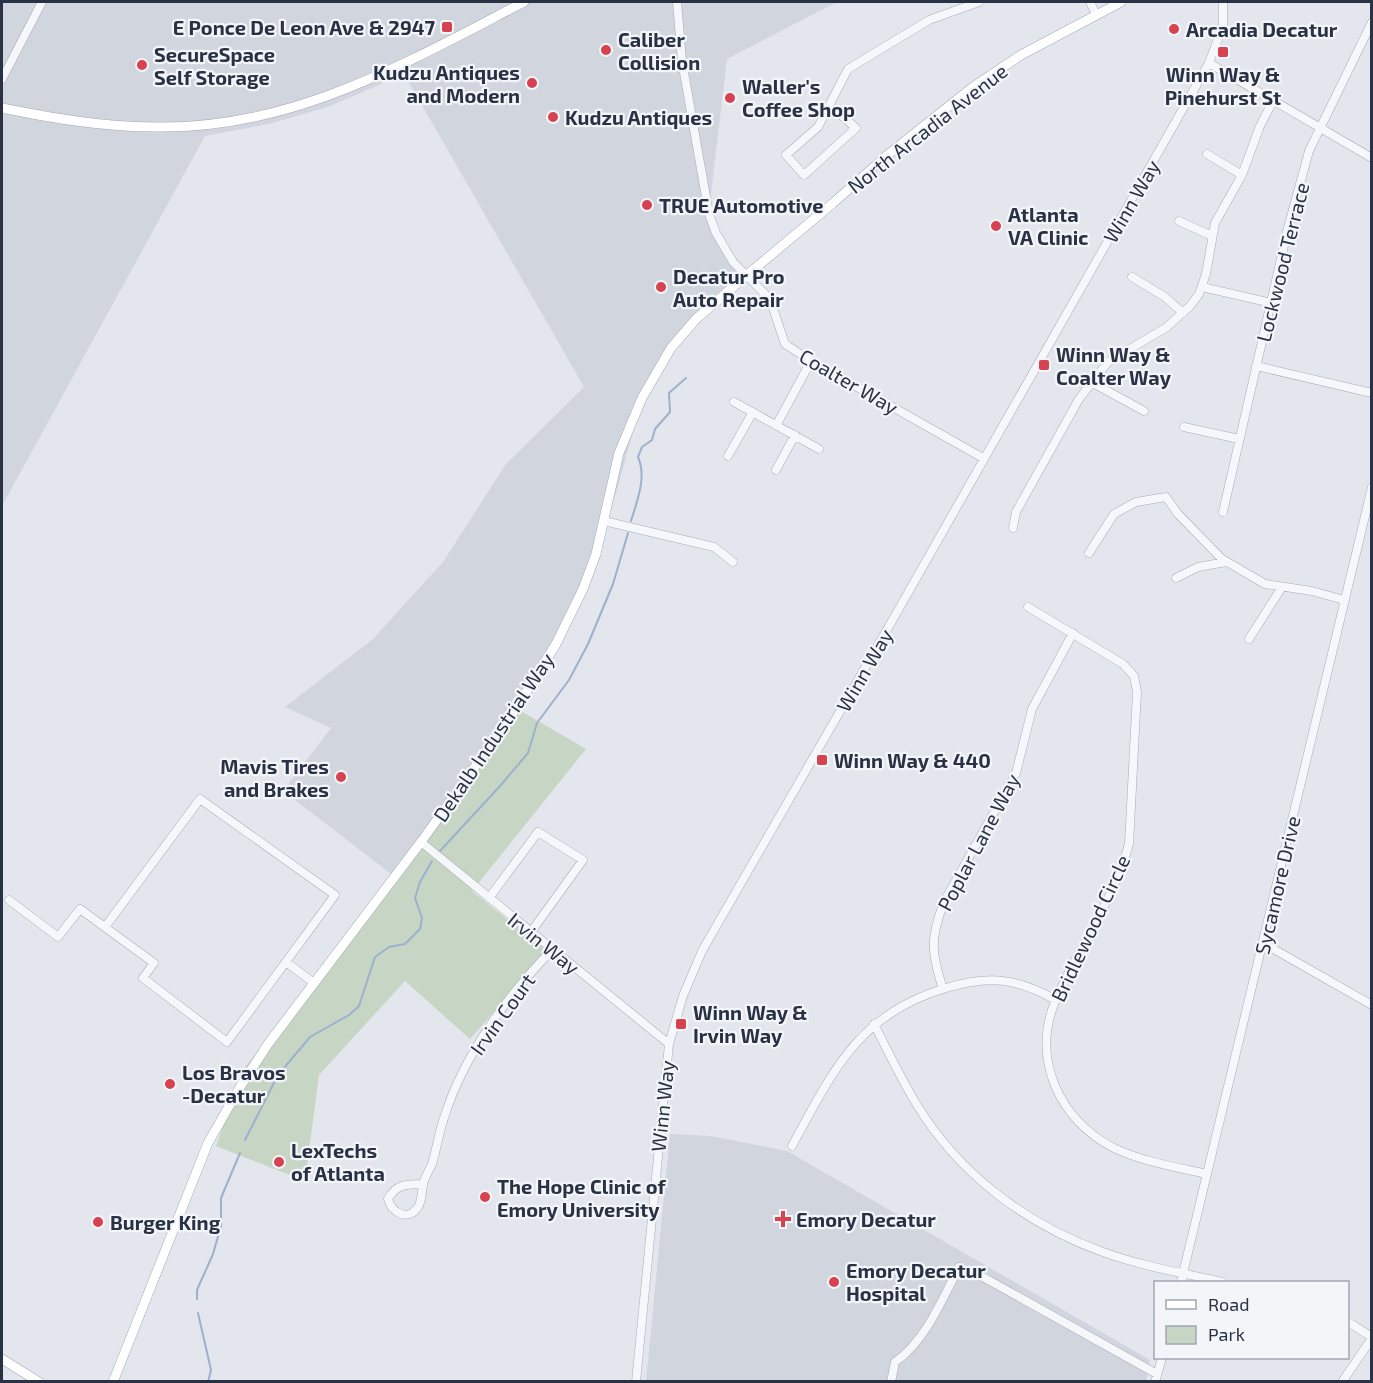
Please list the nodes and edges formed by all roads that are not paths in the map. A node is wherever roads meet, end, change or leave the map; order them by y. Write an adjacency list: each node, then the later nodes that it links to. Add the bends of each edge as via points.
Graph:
1 (42, 2): 11 (street)
2 (524, 2): 14 (main road, via 379,76 268,115 155,128 104,125)
3 (676, 2): 21 (street, via 683,69 709,214 727,253)
4 (979, 2): 13 (street, via 929,20 855,64 848,69)
5 (1090, 2): 8 (street)
6 (1121, 2): 8 (main road, North Arcadia Avenue)
7 (1223, 2): 10 (street, Winn Way, via 1223,26)
8 (1096, 14): 21 (main road, North Arcadia Avenue, via 1021,55 973,87)
9 (1371, 22): 15 (street, Lockwood Terrace)
10 (1209, 63): 12 (street); 39 (street, Winn Way)
11 (2, 79)
12 (1274, 99): 15 (street); 18 (street)
13 (828, 106): 13 (street, via 818,127 786,155 804,175 856,128)
14 (2, 108)
15 (1319, 127): 17 (street); 24 (street, Lockwood Terrace, via 1288,228)
16 (1207, 154): 18 (street)
17 (1371, 158)
18 (1242, 175): 20 (street, via 1215,223)
19 (1179, 221): 20 (street)
20 (1212, 236): 23 (street)
21 (747, 274): 26 (street, Coalter Way, via 770,299 785,344); 43 (main road, Dekalb Industrial Way, via 696,319 671,348 642,398 619,453)
22 (1132, 277): 25 (street)
23 (1202, 287): 24 (street); 25 (street)
24 (1272, 303): 27 (street, Lockwood Terrace)
25 (1183, 313): 28 (street, via 1108,362)
26 (811, 361): 33 (street); 39 (street, Coalter Way)
27 (1256, 366): 29 (street); 36 (street, Lockwood Terrace)
28 (1091, 382): 31 (street); 44 (street, via 1016,512)
29 (1371, 393)
30 (735, 402): 32 (street)
31 (1144, 411)
32 (753, 412): 33 (street); 38 (street)
33 (777, 424): 35 (street)
34 (1184, 427): 36 (street)
35 (795, 435): 37 (street); 40 (street)
36 (1239, 439): 42 (street, Lockwood Terrace)
37 (819, 449)
38 (728, 456)
39 (983, 458): 67 (street, Winn Way, via 702,951)
40 (776, 470)
41 (1371, 487): 50 (street, Sycamore Drive)
42 (1224, 512)
43 (604, 521): 46 (street, via 714,547); 54 (main road, Dekalb Industrial Way, via 596,554 550,656)
44 (1013, 528)
45 (1089, 554): 47 (street, via 1114,514 1136,502 1166,497)
46 (733, 562)
47 (1226, 562): 48 (street, via 1198,567); 49 (street, via 1265,584)
48 (1176, 578)
49 (1282, 587): 50 (street); 53 (street)
50 (1344, 600): 59 (street, Sycamore Drive)
51 (1028, 607): 52 (street, Bridlewood Circle)
52 (1073, 633): 63 (street, Poplar Lane Way, via 1032,709 1016,773 936,920 934,959); 64 (street, Bridlewood Circle, via 1129,669 1136,684 1136,715 1127,853)
53 (1249, 639)
54 (421, 842): 55 (street, Irvin Way); 62 (main road, Dekalb Industrial Way)
55 (489, 898): 58 (street, Irvin Way); 58 (street, via 538,832 583,860)
56 (9, 900): 57 (street, via 58,937 80,909)
57 (105, 927): 61 (street, via 154,963 143,978 227,1042); 61 (street, via 200,798 335,895)
58 (531, 932): 60 (street, Irvin Way)
59 (1263, 943): 65 (street); 69 (street, Sycamore Drive)
60 (552, 950): 67 (street, Irvin Way); 70 (street, Irvin Court, via 480,1039 454,1089)
61 (286, 962): 62 (street)
62 (314, 983): 80 (main road, Dekalb Industrial Way, via 246,1077 208,1143)
63 (943, 989): 64 (street, via 997,979 1023,984); 66 (street, via 916,998)
64 (1056, 1000): 69 (street, Bridlewood Circle, via 1047,1036 1049,1067 1059,1096 1077,1121 1115,1148)
65 (1371, 1005)
66 (874, 1024): 68 (street, via 836,1067); 71 (street, via 937,1133 991,1190 1034,1220 1082,1244)
67 (669, 1044): 81 (street, Winn Way)
68 (792, 1146)
69 (1207, 1174): 71 (street, Sycamore Drive)
70 (423, 1184): 70 (street, Irvin Court, via 394,1188 388,1199 391,1208 398,1213 415,1211 423,1195)
71 (1183, 1274): 72 (street, Sycamore Drive); 73 (street)
72 (1181, 1281)
73 (1217, 1281)
74 (1349, 1323): 75 (street)
75 (1371, 1338): 83 (street)
76 (2, 1359): 79 (main road)
77 (1162, 1359): 78 (street)
78 (1156, 1378): 82 (street, via 983,1277 959,1267 918,1341 895,1362)
79 (39, 1382)
80 (113, 1382)
81 (636, 1382)
82 (891, 1382)
83 (1342, 1382)

